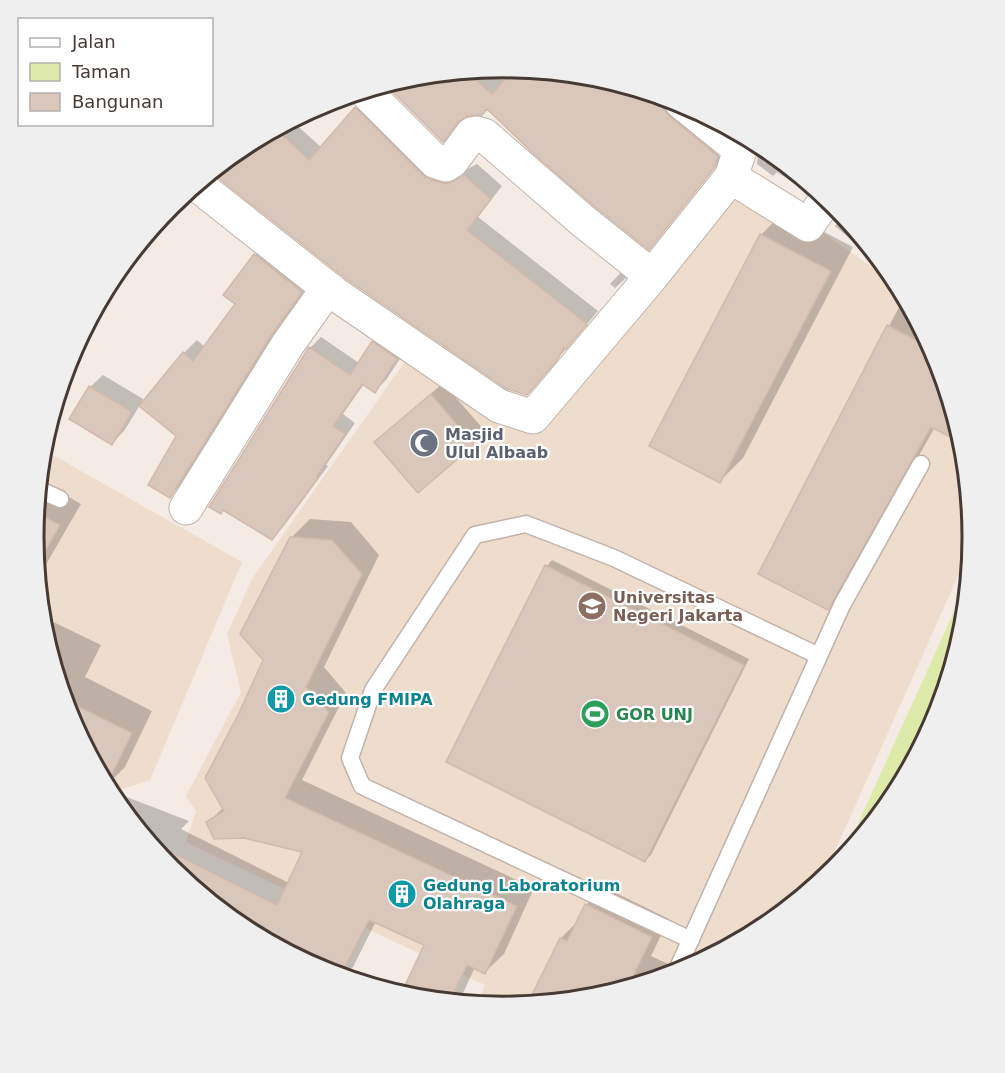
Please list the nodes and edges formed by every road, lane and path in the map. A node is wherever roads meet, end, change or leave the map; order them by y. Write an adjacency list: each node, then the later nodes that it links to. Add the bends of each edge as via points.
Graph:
1 (371, 97): 6 (street, via 436,162 446,165 472,134 484,135)
2 (716, 130): 3 (street, via 740,150)
3 (731, 177): 5 (street, via 808,225); 6 (street)
4 (202, 189): 7 (street)
5 (821, 206)
6 (652, 276): 7 (street, via 533,417 499,406)
7 (328, 288): 11 (street, via 288,344)
8 (921, 464): 12 (lane, via 842,605)
9 (45, 492): 10 (lane)
10 (60, 499)
11 (186, 508)
12 (819, 656): 13 (lane); 13 (lane, via 614,558 526,524 475,535 373,690 350,758 362,786)
13 (691, 940): 14 (lane)
14 (682, 959)

